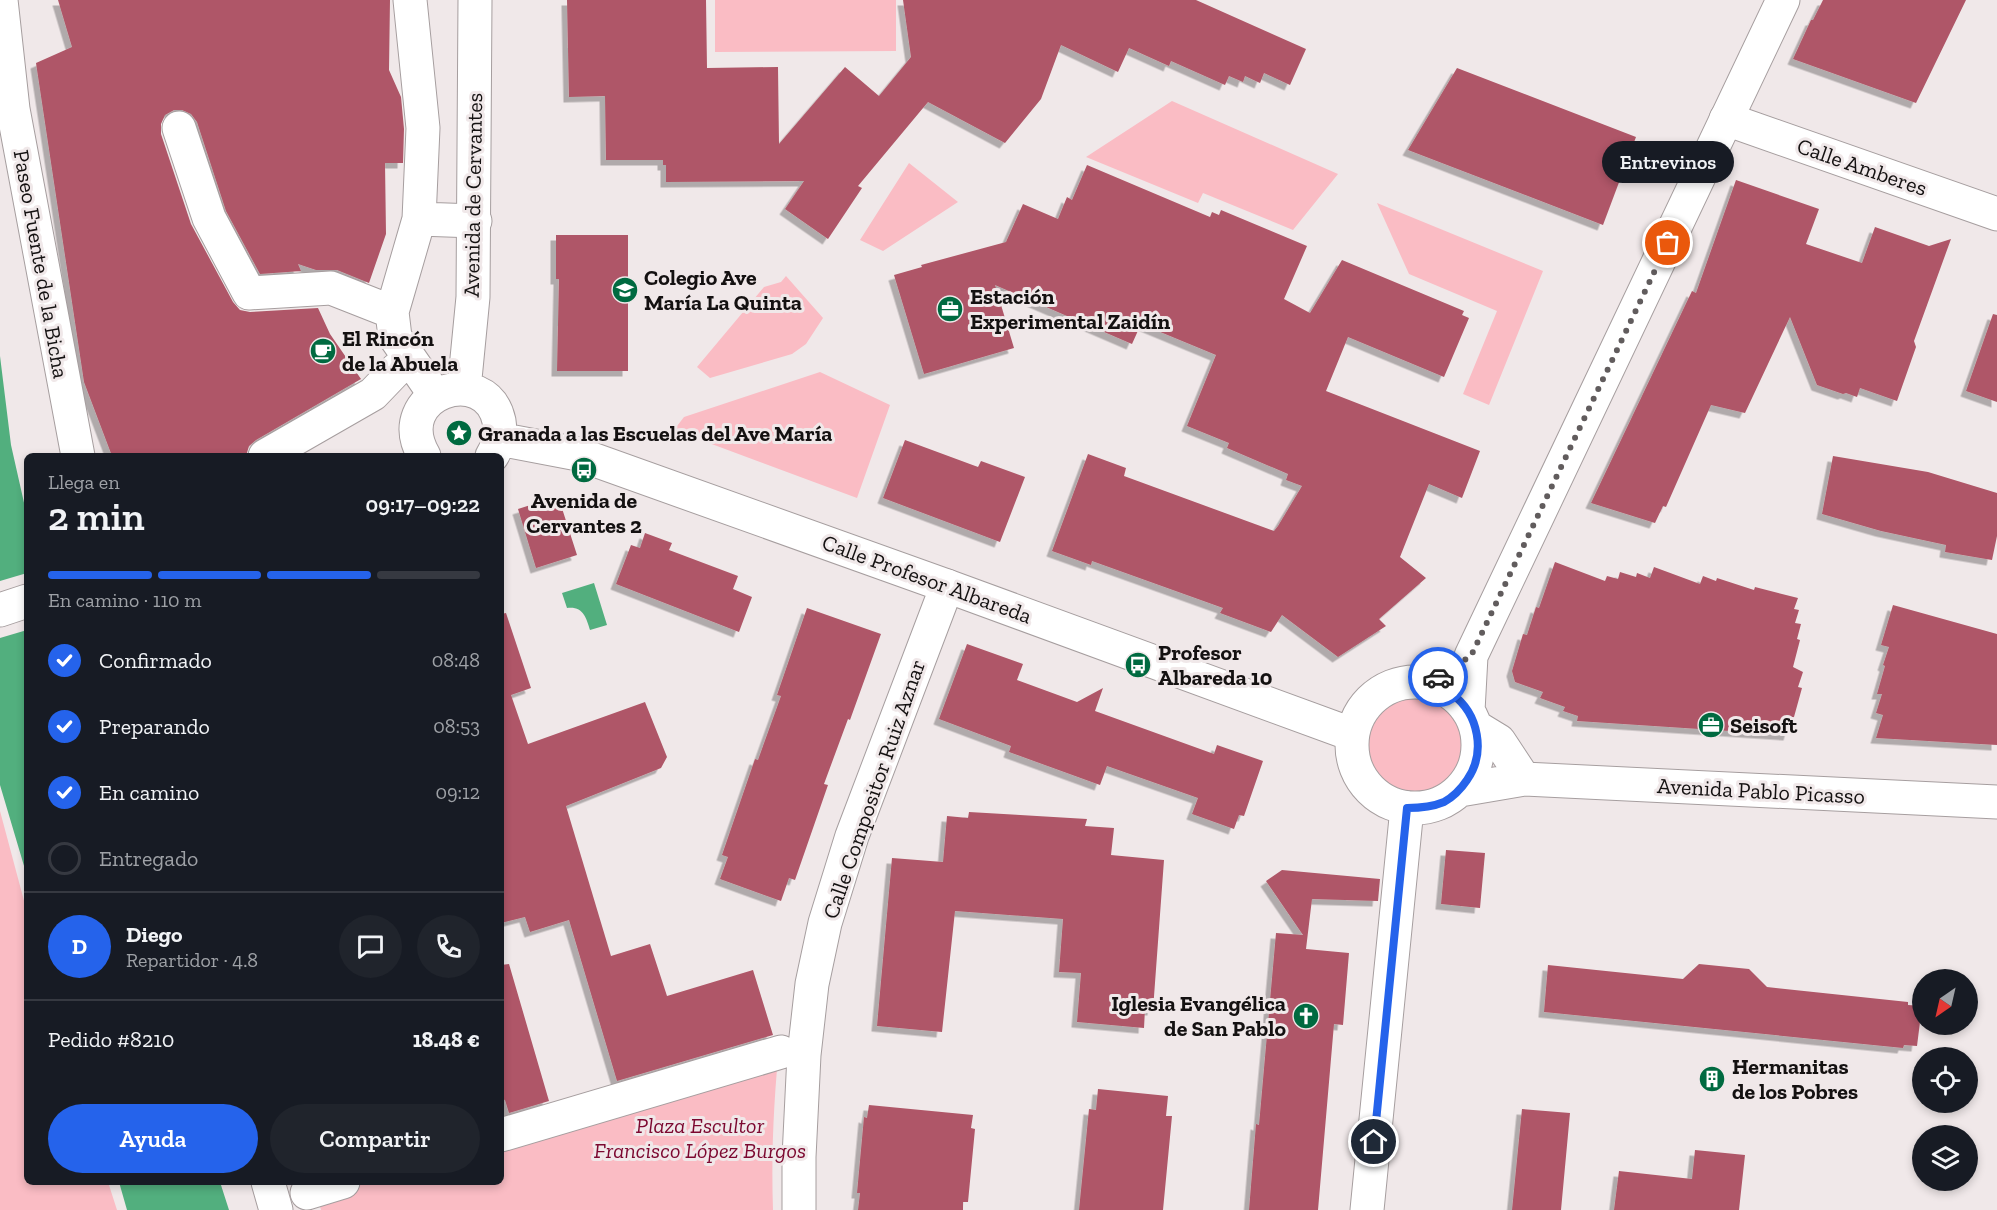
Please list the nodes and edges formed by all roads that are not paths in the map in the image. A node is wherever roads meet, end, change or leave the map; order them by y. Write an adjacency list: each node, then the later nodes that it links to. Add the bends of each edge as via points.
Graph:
1 (1, 0): 14 (main road, Paseo Fuente de la Bicha, via 13,109)
2 (410, 0): 8 (main road, via 423,128)
3 (475, 0): 9 (main road, Avenida de Cervantes)
4 (1783, 0): 5 (main road)
5 (1726, 119): 7 (main road, Calle Amberes); 20 (main road)
6 (179, 128): 10 (main road, via 208,218 249,293 331,288)
7 (1997, 214)
8 (419, 219): 9 (main road); 10 (main road)
9 (475, 221): 12 (main road, Avenida de Cervantes, via 473,297)
10 (392, 312): 12 (main road, via 395,337)
11 (397, 369): 15 (main road, via 373,394)
12 (450, 392): 13 (main road, via 475,392 492,406 498,417); 16 (main road, via 427,403 420,413 416,435)
13 (496, 447): 17 (main road, Calle Profesor Albareda, via 578,454)
14 (77, 453)
15 (270, 453)
16 (422, 453)
17 (947, 586): 23 (main road, Calle Profesor Albareda); 34 (main road, Calle Compositor Ruiz Aznar, via 852,836 825,923 812,984 804,1054)
18 (24, 602): 19 (main road)
19 (0, 610)
20 (1471, 656): 21 (main road); 22 (main road)
21 (1427, 683): 22 (main road, via 1451,693); 23 (main road, via 1392,685 1374,696 1362,710)
22 (1472, 719): 24 (main road, via 1499,741); 25 (main road, via 1477,760)
23 (1351, 734): 27 (main road, via 1354,764 1363,781 1377,796)
24 (1524, 779): 25 (main road, Avenida Pablo Picasso); 26 (main road, Avenida Pablo Picasso)
25 (1460, 790): 27 (main road, via 1445,802)
26 (1997, 802)
27 (1407, 808): 35 (main road)
28 (781, 1052): 29 (main road)
29 (504, 1134)
30 (269, 1185): 33 (main road)
31 (333, 1185): 32 (main road)
32 (307, 1193)
33 (276, 1210)
34 (798, 1210)
35 (1367, 1210)

